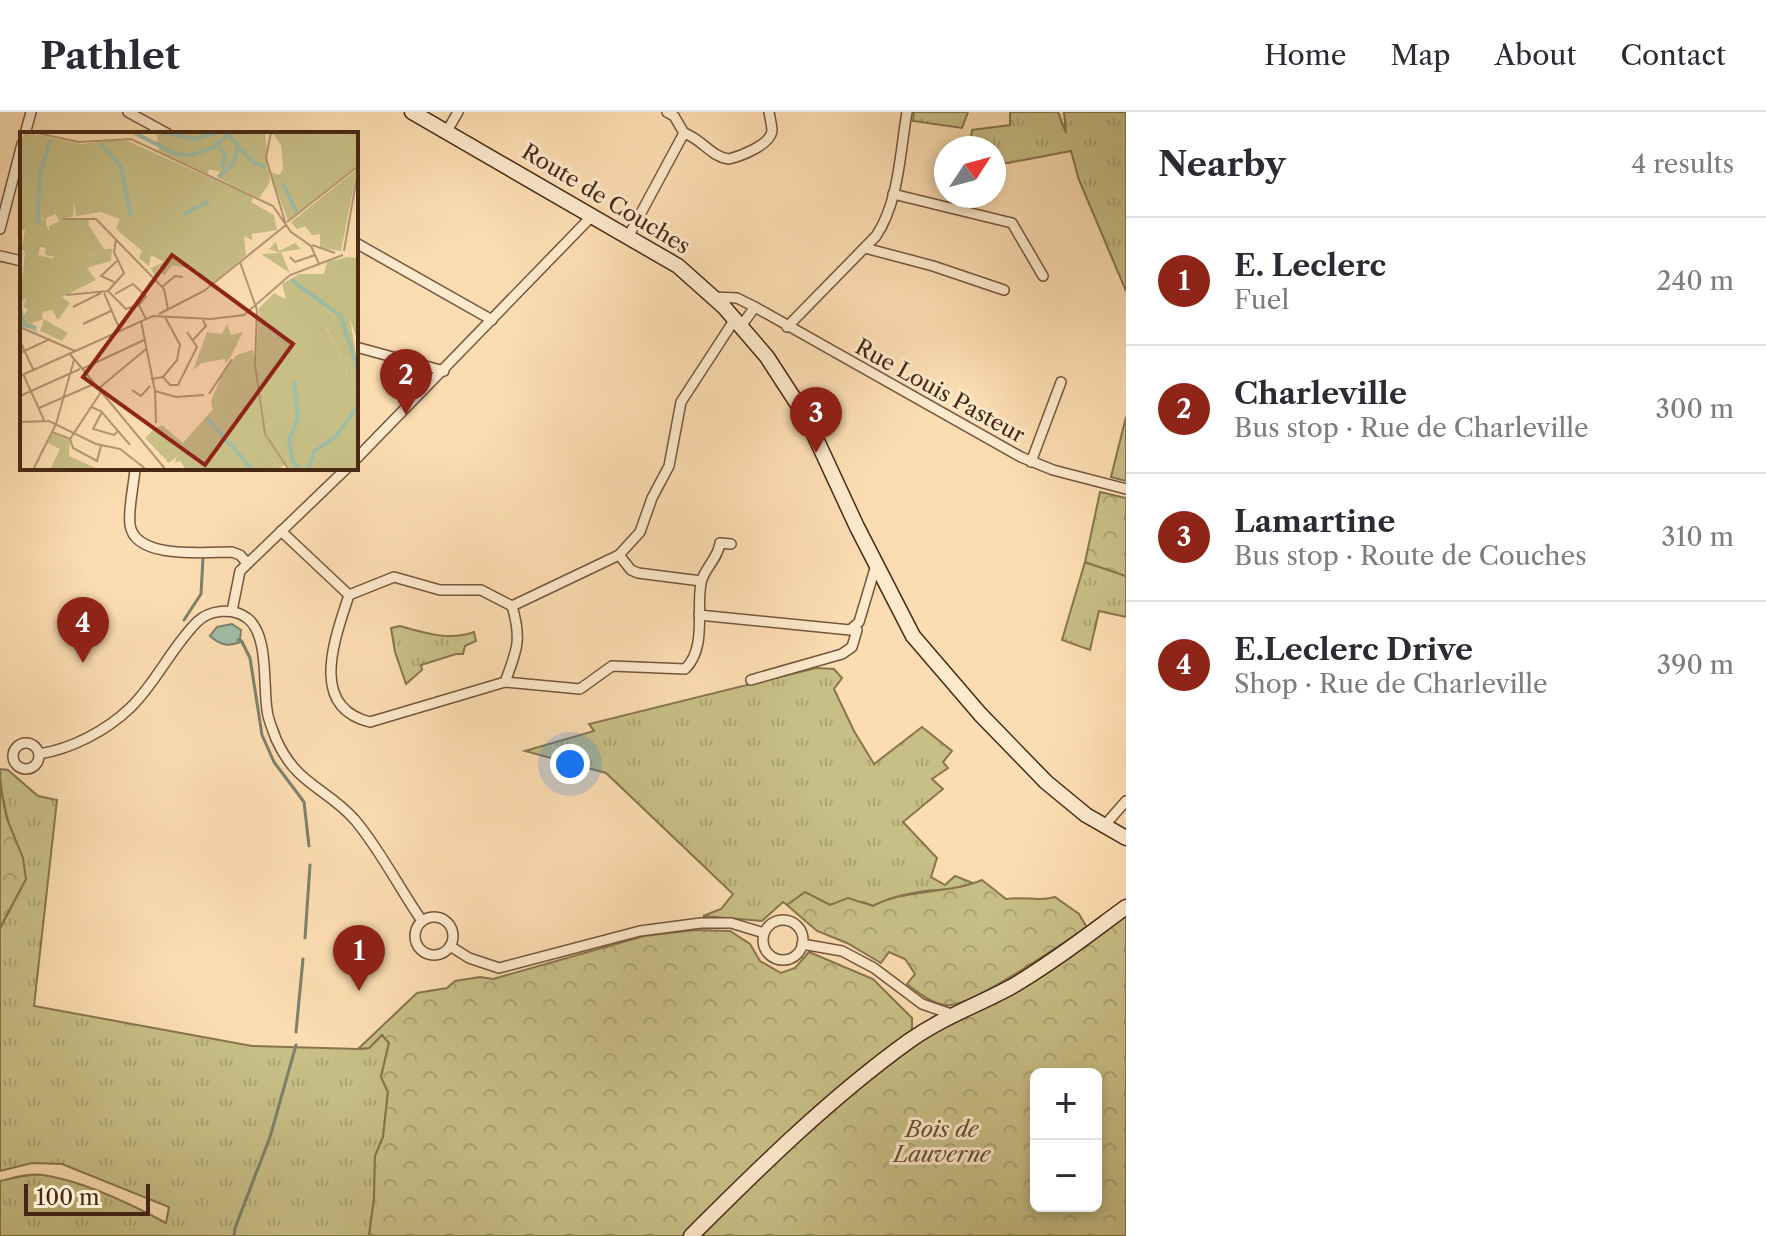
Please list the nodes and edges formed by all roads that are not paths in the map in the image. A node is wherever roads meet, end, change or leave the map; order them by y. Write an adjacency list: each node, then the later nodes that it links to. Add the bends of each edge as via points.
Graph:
1 (31, 112): 9 (street)
2 (128, 112): 10 (street)
3 (412, 112): 8 (main road, Route de Couches)
4 (458, 112): 8 (street)
5 (769, 112): 11 (street, via 770,137 729,159)
6 (907, 112): 13 (street)
7 (672, 113): 11 (street)
8 (447, 131): 15 (main road, Route de Couches)
9 (26, 132)
10 (164, 132)
11 (684, 133): 17 (street)
12 (20, 150): 14 (street)
13 (893, 194): 19 (street, via 884,224); 22 (street, via 1012,223)
14 (3, 203): 16 (street)
15 (592, 216): 17 (main road, Route de Couches); 26 (street)
16 (0, 229)
17 (628, 237): 24 (main road, Route de Couches, via 678,266)
18 (358, 244): 26 (street)
19 (865, 248): 23 (street); 28 (street)
20 (0, 256): 21 (street)
21 (20, 261)
22 (1043, 276)
23 (1004, 290)
24 (719, 302): 25 (street); 25 (street, Rue Louis Pasteur, via 726,296); 27 (main road, Route de Couches)
25 (750, 305): 27 (street); 28 (street, Rue Louis Pasteur)
26 (492, 320): 30 (street)
27 (738, 322): 39 (street, via 686,392 669,466 640,532); 41 (main road, Route de Couches, via 806,417)
28 (787, 327): 33 (street, Rue Louis Pasteur)
29 (358, 348): 30 (street)
30 (444, 371): 32 (street)
31 (1061, 382): 33 (street)
32 (358, 457)
33 (1031, 462): 36 (street, Rue Louis Pasteur)
34 (135, 470): 40 (street, via 130,522 140,544 162,550 232,552)
35 (345, 470): 37 (street)
36 (1126, 489)
37 (281, 531): 40 (street); 43 (street)
38 (731, 544): 42 (street, via 720,543)
39 (619, 555): 42 (street, via 638,573); 44 (street)
40 (247, 563): 45 (street, via 240,571)
41 (876, 565): 47 (street); 54 (main road, Route de Couches, via 905,623 936,664 1046,782)
42 (701, 581): 46 (street)
43 (349, 595): 44 (street, via 394,577 440,590 481,590); 49 (street, via 329,674 340,705 356,719 375,721)
44 (512, 606): 49 (street, via 519,630)
45 (232, 611): 50 (street, via 214,612 198,621 144,694 113,721 67,747); 57 (street, via 246,617 261,640 267,714 287,760 369,837)
46 (699, 615): 47 (street); 49 (street, via 695,658 685,669 612,666 580,689)
47 (855, 627): 48 (street, via 852,647 842,654)
48 (751, 680)
49 (505, 682)
50 (39, 754): 52 (street, via 25,743); 52 (street, via 35,766 27,769 19,768)
51 (0, 757): 52 (street)
52 (13, 757)
53 (1126, 801): 54 (street)
54 (1104, 826): 55 (main road, Route de Couches)
55 (1126, 838)
56 (1126, 907): 61 (main road, via 1023,979)
57 (422, 921): 60 (street, via 432,917 447,922 453,936); 60 (street, via 415,936 423,952 438,955)
58 (764, 933): 59 (street, via 777,920 789,921 799,928); 59 (street, via 764,948 781,960 794,956); 60 (street, via 731,923 640,931 499,968)
59 (802, 944): 61 (street, via 842,951 922,1004)
60 (450, 946)
61 (951, 1014): 62 (main road, via 828,1105)
62 (691, 1236)

